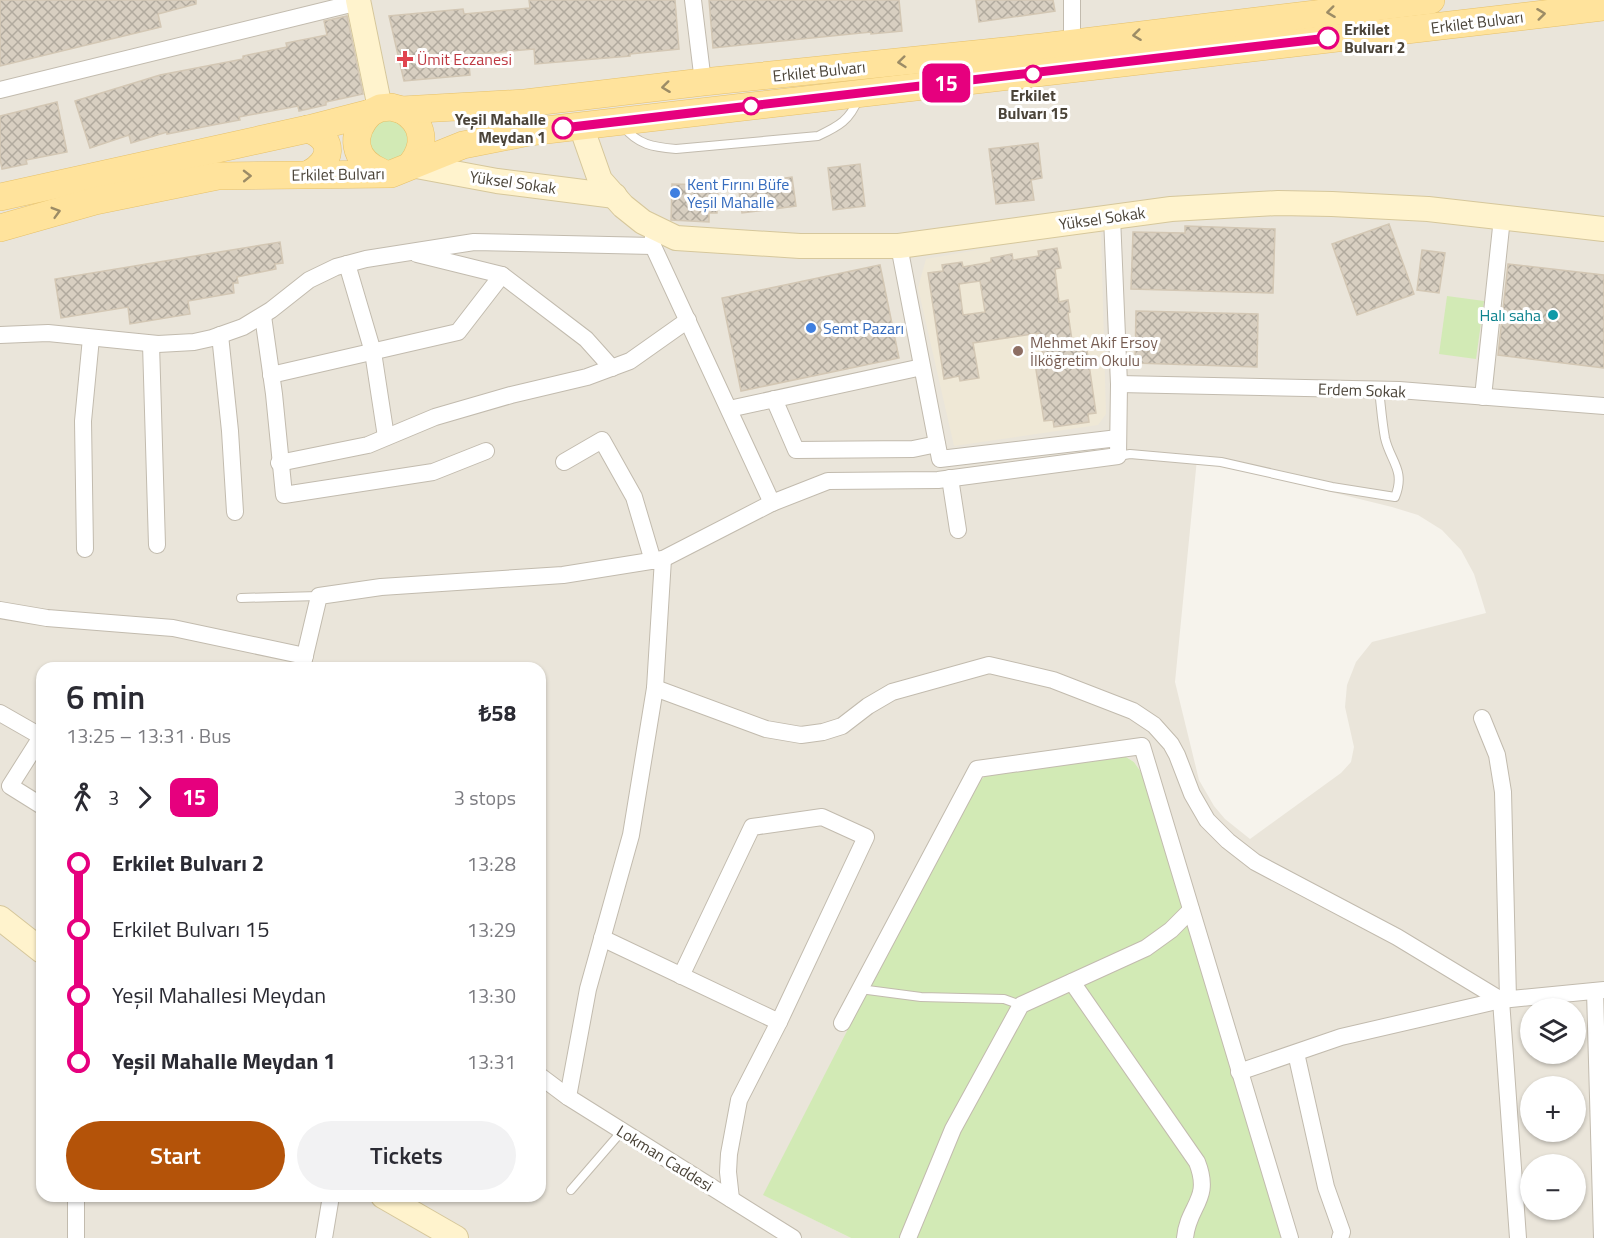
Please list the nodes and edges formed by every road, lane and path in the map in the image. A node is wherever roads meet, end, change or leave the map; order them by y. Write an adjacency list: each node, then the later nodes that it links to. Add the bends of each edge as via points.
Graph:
1 (693, 0): 7 (street)
2 (1072, 0): 6 (street)
3 (1431, 0): 6 (main road, Erkilet Bulvarı, one-way to 6)
4 (359, 1): 8 (street); 10 (street)
5 (1604, 7): 9 (main road, Erkilet Bulvarı, one-way to 5)
6 (1072, 43): 7 (main road, Erkilet Bulvarı, one-way to 7)
7 (703, 82): 10 (main road, Erkilet Bulvarı, one-way to 10, via 525,103)
8 (0, 90)
9 (860, 93): 11 (main road, Erkilet Bulvarı); 11 (lane, via 853,113 818,136 676,149 652,147 632,137)
10 (384, 110): 13 (main road, Erkilet Bulvarı); 15 (main road, via 411,116 418,124 422,146); 16 (main road, via 363,121 356,141 363,161)
11 (619, 121): 12 (main road, Erkilet Bulvarı)
12 (581, 126): 14 (main road, Erkilet Bulvarı); 18 (street, Yüksel Sokak)
13 (309, 129): 17 (main road, via 319,133 327,147 326,160); 19 (main road, Erkilet Bulvarı)
14 (529, 132): 15 (main road, Erkilet Bulvarı, via 463,145); 18 (street, via 565,137)
15 (411, 165): 16 (main road, Erkilet Bulvarı, via 391,174); 18 (street, Yüksel Sokak, via 497,181)
16 (381, 172): 17 (main road, Erkilet Bulvarı)
17 (309, 174): 22 (main road, Erkilet Bulvarı, one-way to 17, via 95,201 218,176)
18 (608, 188): 24 (street, Yüksel Sokak)
19 (0, 197)
20 (1112, 217): 21 (street, Yüksel Sokak, via 1171,209 1278,203 1390,206); 25 (street, Yüksel Sokak); 39 (street)
21 (1502, 218): 23 (street, Yüksel Sokak); 41 (street)
22 (0, 228)
23 (1604, 229)
24 (653, 237): 25 (street, Yüksel Sokak, via 800,246); 26 (street, via 474,242); 30 (street)
25 (899, 246): 36 (street)
26 (411, 252): 27 (street); 28 (street)
27 (347, 264): 29 (street, via 309,280); 35 (street)
28 (502, 275): 35 (street, via 458,332); 37 (street, via 586,339)
29 (263, 316): 32 (street); 38 (street)
30 (688, 320): 37 (street, via 630,361); 44 (street)
31 (0, 335): 33 (street, via 48,333)
32 (220, 335): 34 (street, via 194,342); 54 (street)
33 (91, 338): 34 (street); 57 (street, via 83,421)
34 (151, 344): 56 (street)
35 (373, 352): 38 (street); 45 (street)
36 (922, 367): 42 (street); 47 (street)
37 (612, 368): 45 (street, via 435,417)
38 (271, 375): 51 (street)
39 (1119, 384): 40 (street, Erdem Sokak); 46 (street)
40 (1378, 390): 41 (street, Erdem Sokak); 49 (lane, via 1386,440 1398,468 1395,496 1332,487 1221,462)
41 (1483, 397): 43 (street, Erdem Sokak)
42 (774, 399): 44 (street); 47 (street, via 796,450 913,449)
43 (1604, 406)
44 (729, 409): 53 (street)
45 (386, 437): 51 (street, via 368,445)
46 (1118, 438): 47 (street, via 940,459); 49 (street)
47 (937, 444)
48 (486, 451): 51 (street, via 433,472 284,495)
49 (1118, 456): 52 (street)
50 (564, 462): 58 (street, via 602,440 634,497)
51 (279, 463)
52 (950, 478): 53 (street, via 828,481); 55 (street)
53 (772, 503): 58 (street)
54 (235, 512)
55 (958, 530)
56 (157, 546)
57 (85, 549)
58 (658, 560): 59 (street, via 563,574 381,587); 63 (street)
59 (319, 597): 60 (lane); 62 (street)
60 (241, 598)
61 (0, 610): 62 (street, via 47,618 173,628)
62 (303, 662)
63 (655, 688): 71 (street, via 631,835); 77 (street, via 766,729 801,735 842,726 892,692 989,665 1076,688 1133,711 1154,725 1174,749 1207,820 1241,852)
64 (0, 713): 66 (street)
65 (1482, 718): 77 (street, via 1497,755 1503,792)
66 (36, 734)
67 (36, 746): 68 (street, via 10,786)
68 (36, 802)
69 (1191, 910): 74 (street, via 1146,948); 75 (street, via 1142,746 977,769); 82 (street)
70 (0, 918): 72 (street)
71 (602, 938): 73 (street); 84 (street, via 588,989)
72 (36, 946)
73 (681, 976): 79 (street); 79 (street, via 752,826 822,817 866,837)
74 (1072, 982): 78 (street); 97 (street, via 1197,1162 1203,1189)
75 (860, 989): 78 (lane, via 921,997 1004,999); 80 (street)
76 (1599, 990): 77 (street); 101 (street)
77 (1505, 999): 81 (street, via 1341,1037); 100 (street)
78 (1021, 1005): 96 (street, via 953,1129)
79 (779, 1022): 87 (street, via 739,1100 729,1154)
80 (842, 1023)
81 (1296, 1053): 82 (street); 99 (street, via 1326,1187 1342,1232)
82 (1239, 1072): 98 (street)
83 (546, 1080): 84 (street, Lokman Caddesi)
84 (568, 1097): 85 (street, Lokman Caddesi)
85 (622, 1131): 86 (lane); 87 (street, Lokman Caddesi)
86 (571, 1190)
87 (731, 1199): 95 (street, Lokman Caddesi)
88 (76, 1202): 92 (street)
89 (330, 1202): 93 (street)
90 (391, 1202): 91 (street)
91 (427, 1230): 94 (street)
92 (76, 1238)
93 (324, 1238)
94 (456, 1238)
95 (792, 1238)
96 (908, 1238)
97 (1185, 1238)
98 (1290, 1238)
99 (1340, 1238)
100 (1518, 1238)
101 (1602, 1238)

